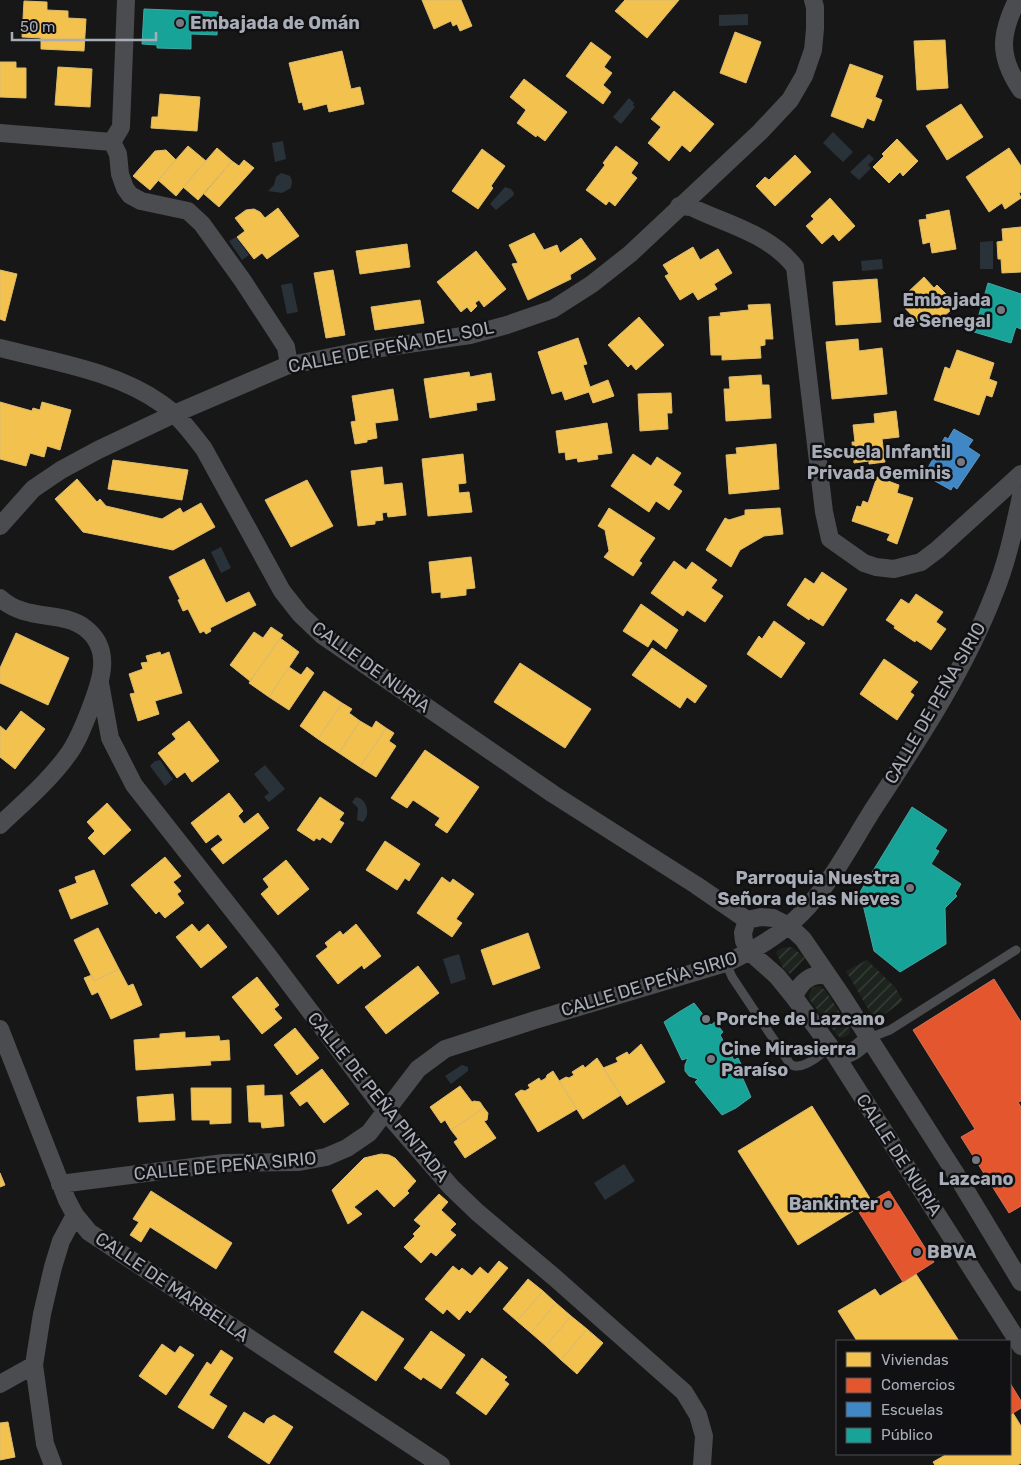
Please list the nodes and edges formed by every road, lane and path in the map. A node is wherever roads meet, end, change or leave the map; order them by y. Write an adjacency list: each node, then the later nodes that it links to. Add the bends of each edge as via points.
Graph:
1 (126, 0): 6 (street, via 120,127)
2 (813, 0): 7 (street, CALLE DE PEÑA DEL SOL, via 812,50 804,76 790,100)
3 (1017, 0): 4 (street, via 1005,28 1004,49 1008,70)
4 (1021, 90)
5 (0, 133): 6 (street)
6 (112, 142): 9 (street, via 118,154 120,174 130,195 141,201 188,211 202,224 244,281 286,347)
7 (679, 206): 9 (street, CALLE DE PEÑA DEL SOL, via 630,254 553,309 470,335); 11 (street, via 692,207 762,238 788,257 795,267 822,503 830,539 876,567 894,569 921,562)
8 (0, 348): 10 (street, CALLE DE NURIA, via 98,374 161,403)
9 (286, 366): 10 (street, CALLE DE PEÑA DEL SOL)
10 (174, 414): 14 (street, CALLE DE PEÑA DEL SOL, via 47,478); 18 (street, CALLE DE NURIA, via 204,449 282,591 322,635 554,794)
11 (1021, 474)
12 (1021, 496): 13 (street, CALLE DE PEÑA SIRIO)
13 (1018, 522): 19 (street, CALLE DE PEÑA SIRIO, via 995,592 966,656 914,745 821,890)
14 (0, 526)
15 (0, 598): 16 (street, via 15,609 84,627 96,639 101,652)
16 (100, 683): 17 (street, via 82,730 68,755); 28 (street, CALLE DE PEÑA PINTADA, via 110,738 134,785)
17 (0, 825)
18 (747, 920): 19 (street, CALLE DE NURIA, via 773,918); 21 (street, via 743,932)
19 (789, 926): 21 (street, CALLE DE PEÑA SIRIO); 23 (street, CALLE DE NURIA, via 803,939)
20 (1016, 950): 26 (lane, via 890,1030)
21 (750, 952): 22 (street, CALLE DE PEÑA SIRIO); 24 (street, CALLE DE NURIA)
22 (726, 963): 27 (lane, via 790,1064 800,1066); 28 (street, CALLE DE PEÑA SIRIO, via 444,1049 418,1069)
23 (828, 976): 24 (street, via 812,976 798,988); 26 (street, CALLE DE NURIA)
24 (794, 997): 27 (street, CALLE DE NURIA)
25 (0, 1029): 29 (street, CALLE DE MARBELLA)
26 (869, 1038): 27 (street, via 855,1052 847,1055); 31 (street, CALLE DE NURIA)
27 (832, 1050): 32 (street, CALLE DE NURIA)
28 (386, 1112): 29 (street, CALLE DE PEÑA SIRIO, via 369,1133 326,1157 299,1162 224,1163); 37 (street, CALLE DE PEÑA PINTADA, via 477,1212 684,1392 698,1415 704,1436)
29 (60, 1184): 30 (street, CALLE DE MARBELLA)
30 (75, 1215): 33 (street, via 52,1267); 36 (street, CALLE DE MARBELLA, via 95,1237)
31 (1021, 1282)
32 (1021, 1346)
33 (34, 1365): 34 (street); 35 (street, via 45,1444)
34 (0, 1384)
35 (53, 1465)
36 (441, 1465)
37 (702, 1465)

